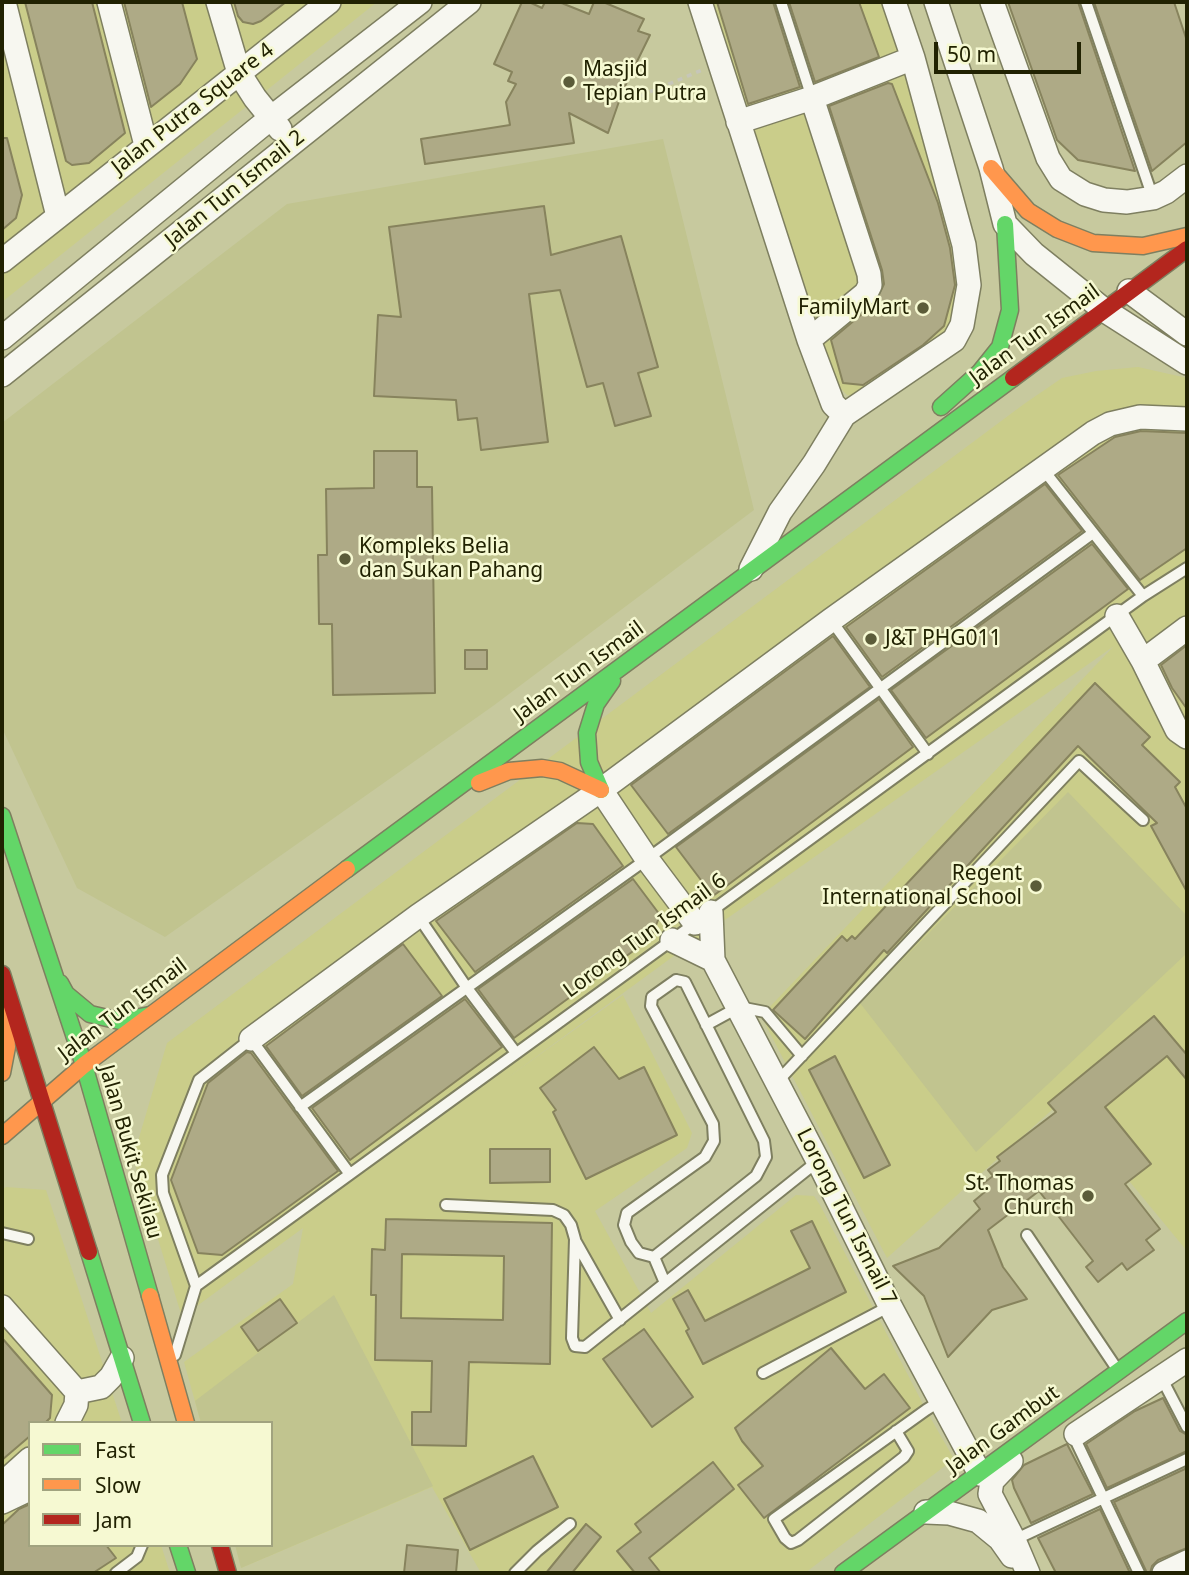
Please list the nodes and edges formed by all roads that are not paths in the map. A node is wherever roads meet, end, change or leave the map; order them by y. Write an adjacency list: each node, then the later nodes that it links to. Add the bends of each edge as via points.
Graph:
1 (4, 2): 23 (street)
2 (109, 2): 18 (street)
3 (218, 2): 14 (street)
4 (420, 2): 16 (street, Jalan Tun Ismail 2)
5 (469, 2): 19 (street, Jalan Tun Ismail 2)
6 (700, 2): 17 (street)
7 (781, 2): 15 (lane)
8 (894, 2): 13 (street)
9 (936, 2): 20 (street)
10 (992, 2): 22 (street, via 1048,158 1061,179 1104,200)
11 (1086, 2): 22 (lane)
12 (322, 4): 14 (street, Jalan Putra Square 4)
13 (913, 58): 15 (street); 35 (street, via 964,245 969,285 962,325 954,340)
14 (239, 74): 16 (street); 18 (street, Jalan Putra Square 4)
15 (813, 98): 17 (street); 32 (street, via 870,285)
16 (272, 117): 19 (street); 31 (street, Jalan Tun Ismail 2)
17 (738, 122): 32 (street)
18 (146, 145): 23 (street, Jalan Putra Square 4)
19 (290, 145): 34 (street, Jalan Tun Ismail 2)
20 (991, 168): 24 (street); 25 (main road, via 1028,211 1093,243 1143,246)
21 (1187, 176): 22 (street)
22 (1153, 198)
23 (58, 216): 27 (street, Jalan Putra Square 4)
24 (1005, 224): 29 (street, via 1034,254); 36 (main road, via 1010,310 1000,347 980,372)
25 (1187, 236)
26 (1187, 249): 28 (main road, Jalan Tun Ismail)
27 (2, 261)
28 (1129, 291): 29 (main road, Jalan Tun Ismail); 30 (street)
29 (1104, 310): 33 (street); 39 (main road, Jalan Tun Ismail)
30 (1187, 334)
31 (2, 338)
32 (809, 340): 35 (street, via 833,404)
33 (1187, 363)
34 (2, 375)
35 (844, 415): 43 (street, via 774,522)
36 (932, 415)
37 (1187, 419): 40 (street, via 1140,417 1110,424)
38 (904, 439): 39 (main road)
39 (889, 468): 43 (main road, Jalan Tun Ismail)
40 (1042, 468): 41 (lane); 46 (street)
41 (1093, 533): 44 (lane); 50 (lane)
42 (1187, 568): 44 (lane, Lorong Tun Ismail 6)
43 (749, 573): 49 (main road, Jalan Tun Ismail)
44 (1143, 596): 45 (lane, Lorong Tun Ismail 6)
45 (1117, 616): 48 (street); 52 (lane, Lorong Tun Ismail 6)
46 (831, 620): 50 (lane); 53 (street)
47 (1187, 628): 48 (street)
48 (1143, 661): 51 (street, via 1177,730)
49 (622, 667): 53 (main road, via 596,704 587,733 589,762); 54 (main road, Jalan Tun Ismail)
50 (879, 689): 52 (lane); 57 (lane)
51 (1187, 737)
52 (928, 754): 59 (lane, Lorong Tun Ismail 6)
53 (601, 790): 54 (main road, via 542,768 509,771); 57 (street); 58 (street)
54 (449, 795): 66 (main road, Jalan Tun Ismail)
55 (2, 816): 62 (main road, Jalan Bukit Sekilau)
56 (1143, 821): 70 (lane, via 1079,761)
57 (647, 859): 59 (street); 64 (lane)
58 (418, 916): 64 (lane); 68 (street)
59 (703, 918): 60 (lane, Lorong Tun Ismail 6); 61 (street, Lorong Tun Ismail 7)
60 (672, 940): 61 (street); 69 (lane, Lorong Tun Ismail 6)
61 (713, 960): 65 (street, Lorong Tun Ismail 7)
62 (51, 967): 66 (main road, via 66,994 90,1014 120,1021); 71 (main road, Jalan Bukit Sekilau)
63 (3, 978): 72 (main road, via 7,1047); 74 (main road)
64 (467, 988): 69 (lane); 75 (lane)
65 (739, 1007): 67 (lane); 70 (lane, via 765,1012); 73 (street, Lorong Tun Ismail 7)
66 (150, 1014): 71 (main road, Jalan Tun Ismail)
67 (706, 1025): 84 (lane, via 764,1140 766,1157 756,1176); 84 (lane, via 685,982 676,980 652,998 713,1124 714,1141 705,1157 627,1213 624,1225 631,1242 639,1254)
68 (251, 1039): 75 (lane); 86 (lane, via 199,1080 162,1175 163,1193)
69 (516, 1053): 78 (lane, Lorong Tun Ismail 6)
70 (802, 1056): 73 (lane)
71 (84, 1065): 74 (main road, Jalan Tun Ismail); 94 (main road, Jalan Bukit Sekilau)
72 (2, 1073)
73 (778, 1082): 77 (street, Lorong Tun Ismail 7)
74 (42, 1102): 76 (main road, Jalan Tun Ismail); 92 (main road)
75 (300, 1107): 78 (lane)
76 (2, 1136)
77 (818, 1161): 85 (lane); 87 (street, Lorong Tun Ismail 7)
78 (349, 1173): 86 (lane, Lorong Tun Ismail 6)
79 (446, 1205): 83 (lane, via 553,1210 564,1214)
80 (2, 1233): 82 (lane)
81 (1027, 1235): 95 (lane)
82 (28, 1239)
83 (575, 1239): 89 (lane); 89 (lane, via 575,1346 585,1347)
84 (654, 1256): 85 (lane)
85 (665, 1283): 89 (lane)
86 (196, 1286): 94 (lane)
87 (890, 1306): 96 (lane); 100 (street, Lorong Tun Ismail 7)
88 (2, 1307): 98 (street)
89 (620, 1320)
90 (1187, 1321): 91 (main road, Jalan Gambut)
91 (1144, 1352): 95 (main road, Jalan Gambut); 97 (street)
92 (122, 1358): 98 (street, via 101,1387); 103 (main road)
93 (1187, 1360): 97 (street)
94 (170, 1369): 104 (main road, Jalan Bukit Sekilau)
95 (1119, 1371): 99 (main road, Jalan Gambut)
96 (763, 1373)
97 (1160, 1376): 101 (street); 106 (lane)
98 (78, 1392): 102 (street)
99 (1087, 1394): 101 (street); 105 (main road, Jalan Gambut)
100 (942, 1400): 107 (lane); 111 (street, Lorong Tun Ismail 7)
101 (1102, 1416): 108 (street)
102 (68, 1421)
103 (141, 1421)
104 (185, 1421)
105 (1047, 1423): 111 (main road, Jalan Gambut); 117 (street, via 992,1481 989,1494)
106 (1187, 1427)
107 (896, 1431): 107 (lane, via 774,1519 785,1538 791,1543 798,1540 904,1457 908,1451)
108 (1076, 1434): 113 (lane)
109 (1187, 1459): 113 (lane)
110 (28, 1461): 112 (street)
111 (980, 1474): 115 (main road, Jalan Gambut)
112 (14, 1477): 114 (street, via 23,1492)
113 (1103, 1498): 117 (lane); 128 (lane)
114 (2, 1501)
115 (926, 1512): 126 (main road, Jalan Gambut); 127 (street, via 978,1521 1000,1539)
116 (570, 1524): 125 (lane)
117 (1014, 1540): 127 (street)
118 (141, 1547): 122 (lane, via 137,1557)
119 (179, 1547): 123 (main road)
120 (221, 1547): 124 (main road)
121 (1187, 1562): 129 (street)
122 (117, 1573)
123 (187, 1573)
124 (228, 1573)
125 (515, 1573)
126 (843, 1573)
127 (1026, 1573)
128 (1139, 1573)
129 (1164, 1573)

